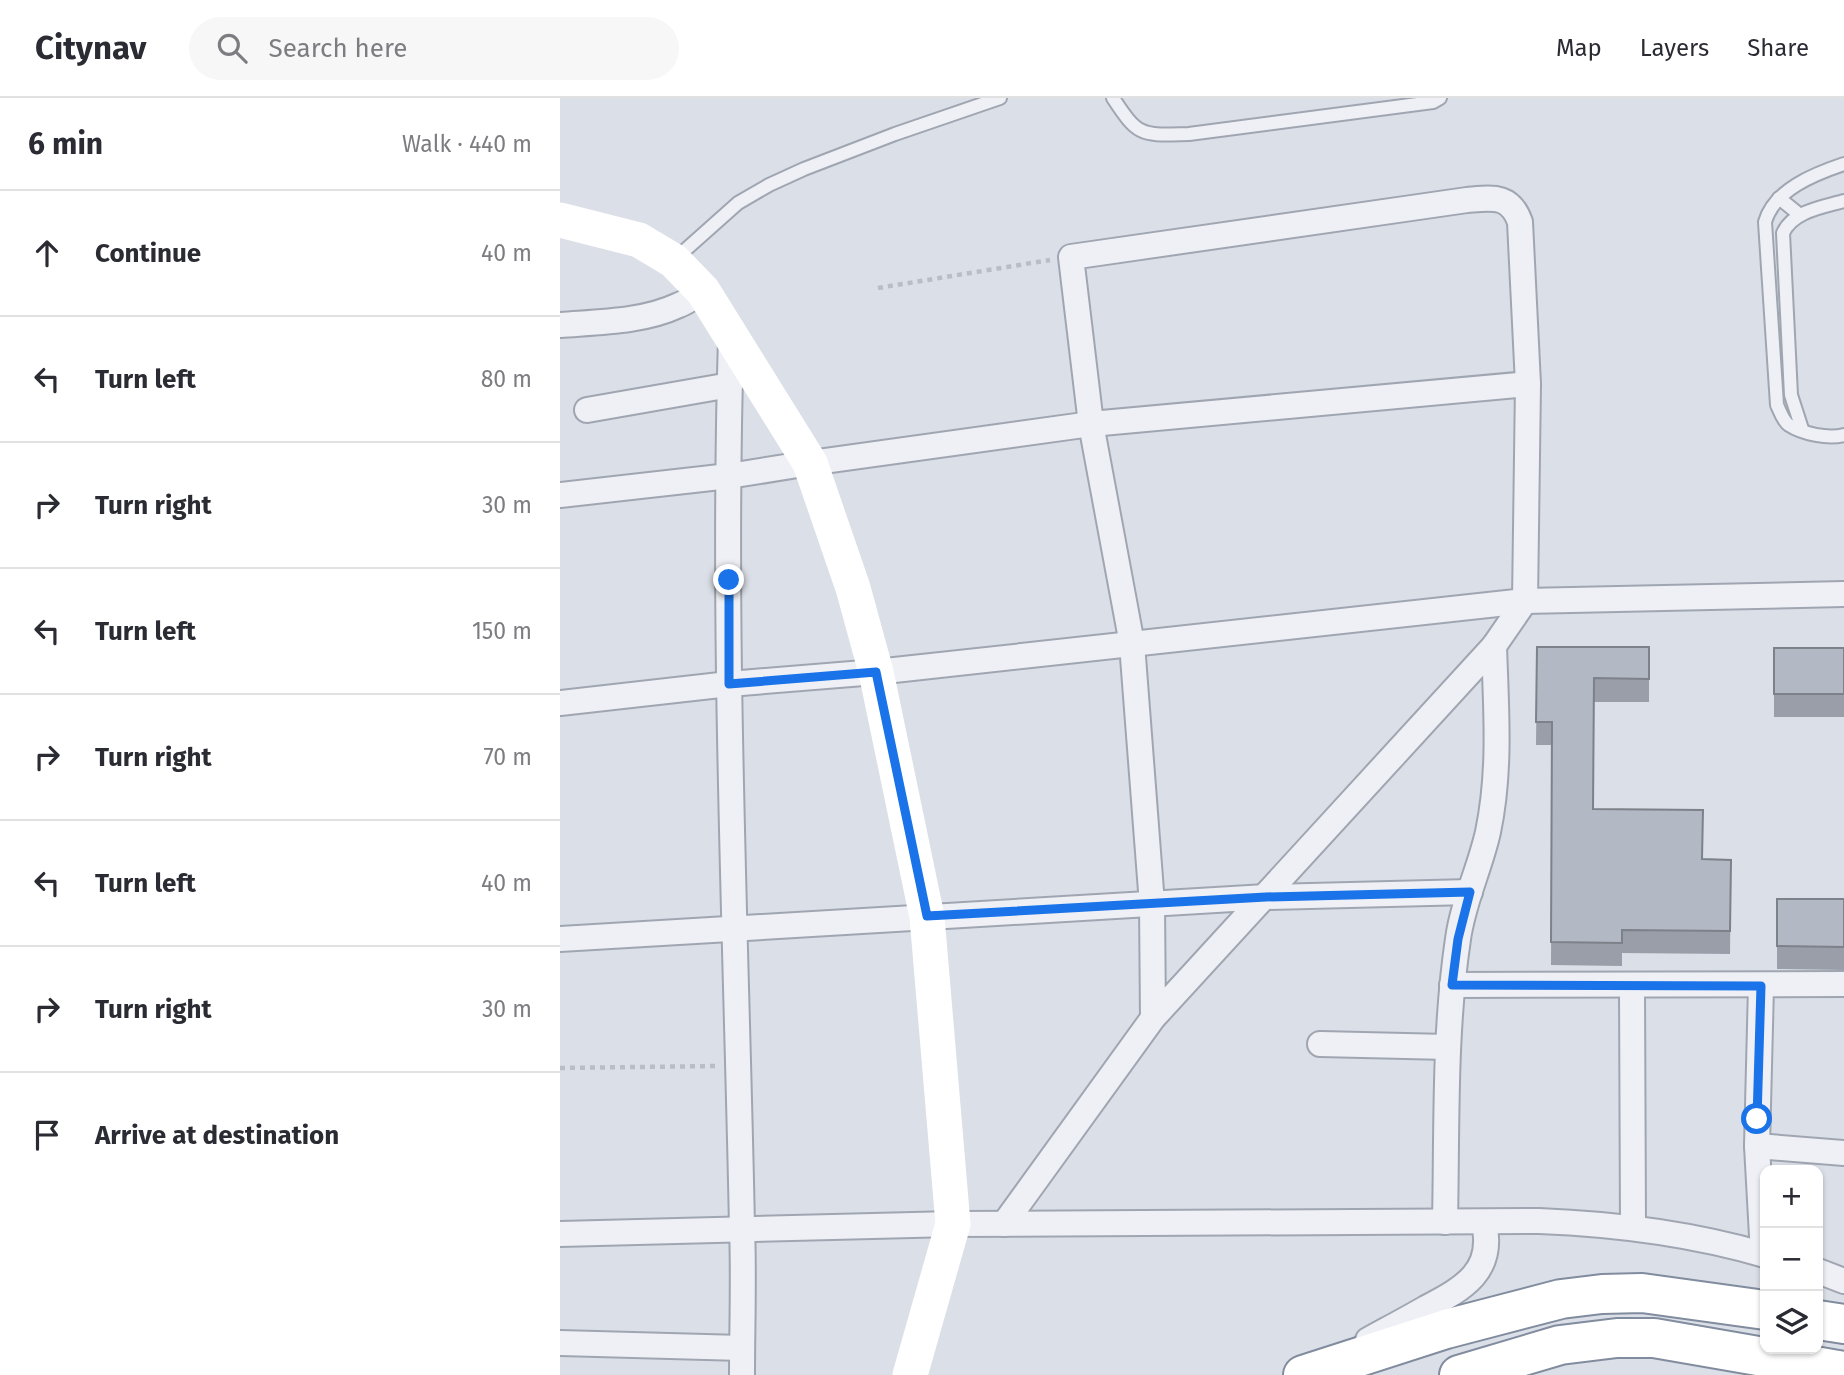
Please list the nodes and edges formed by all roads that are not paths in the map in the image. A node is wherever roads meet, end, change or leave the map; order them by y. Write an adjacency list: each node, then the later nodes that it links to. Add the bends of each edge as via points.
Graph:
1 (1000, 98): 9 (lane, via 769,185 738,203)
2 (1113, 98): 3 (lane, via 1133,126 1160,134)
3 (1440, 98)
4 (1844, 164): 5 (lane, via 1807,179)
5 (1779, 198): 7 (lane); 17 (lane, via 1765,222 1777,405 1788,424)
6 (1844, 201): 7 (lane)
7 (1800, 215): 17 (lane, via 1783,233 1783,249 1791,395)
8 (560, 220): 9 (street, via 639,240)
9 (674, 261): 10 (street)
10 (703, 291): 11 (street, via 679,305 646,315); 12 (street)
11 (560, 325)
12 (731, 338): 14 (street); 19 (street)
13 (1528, 384): 16 (street); 16 (street, via 1520,222 1507,203 1494,198 1467,200 1071,257); 23 (street)
14 (730, 385): 15 (street); 20 (street)
15 (587, 410)
16 (1091, 424): 19 (street); 24 (street)
17 (1802, 429): 18 (lane, via 1812,435)
18 (1844, 435)
19 (810, 463): 20 (street); 26 (street)
20 (729, 476): 21 (street); 27 (street)
21 (560, 495)
22 (1844, 594): 23 (street)
23 (1525, 601): 24 (street); 25 (street)
24 (1132, 644): 26 (street); 31 (street)
25 (1494, 646): 29 (street, via 1498,753 1488,832); 30 (street)
26 (876, 672): 27 (street); 32 (street)
27 (729, 684): 28 (street); 33 (street)
28 (560, 703)
29 (1470, 892): 30 (street); 36 (street)
30 (1266, 897): 31 (street); 39 (street)
31 (1152, 904): 32 (street); 39 (street)
32 (927, 916): 33 (street); 46 (street)
33 (733, 928): 34 (street); 50 (street)
34 (560, 939)
35 (1844, 984): 38 (street)
36 (1452, 985): 37 (street); 41 (street)
37 (1632, 986): 38 (street); 48 (street)
38 (1761, 986): 42 (street)
39 (1153, 1018): 47 (street)
40 (1320, 1044): 41 (street)
41 (1448, 1048): 44 (street)
42 (1757, 1146): 43 (street); 49 (street)
43 (1844, 1153)
44 (1445, 1222): 45 (street); 47 (street)
45 (1484, 1223): 48 (street); 63 (street, via 1488,1240 1483,1263 1470,1282)
46 (953, 1224): 47 (street); 50 (street); 62 (street)
47 (1004, 1224)
48 (1633, 1227): 52 (street)
49 (1762, 1228)
50 (743, 1230): 51 (street); 59 (street)
51 (560, 1234)
52 (1760, 1254)
53 (1823, 1273): 54 (street)
54 (1844, 1281)
55 (1760, 1309): 63 (highway, via 1642,1293 1561,1299 1446,1329)
56 (1823, 1321): 57 (highway)
57 (1844, 1324)
58 (560, 1343): 59 (street)
59 (742, 1348): 61 (street)
60 (1844, 1371): 64 (highway, via 1654,1338 1617,1338 1560,1345)
61 (742, 1375)
62 (910, 1375)
63 (1304, 1375)
64 (1459, 1375)

